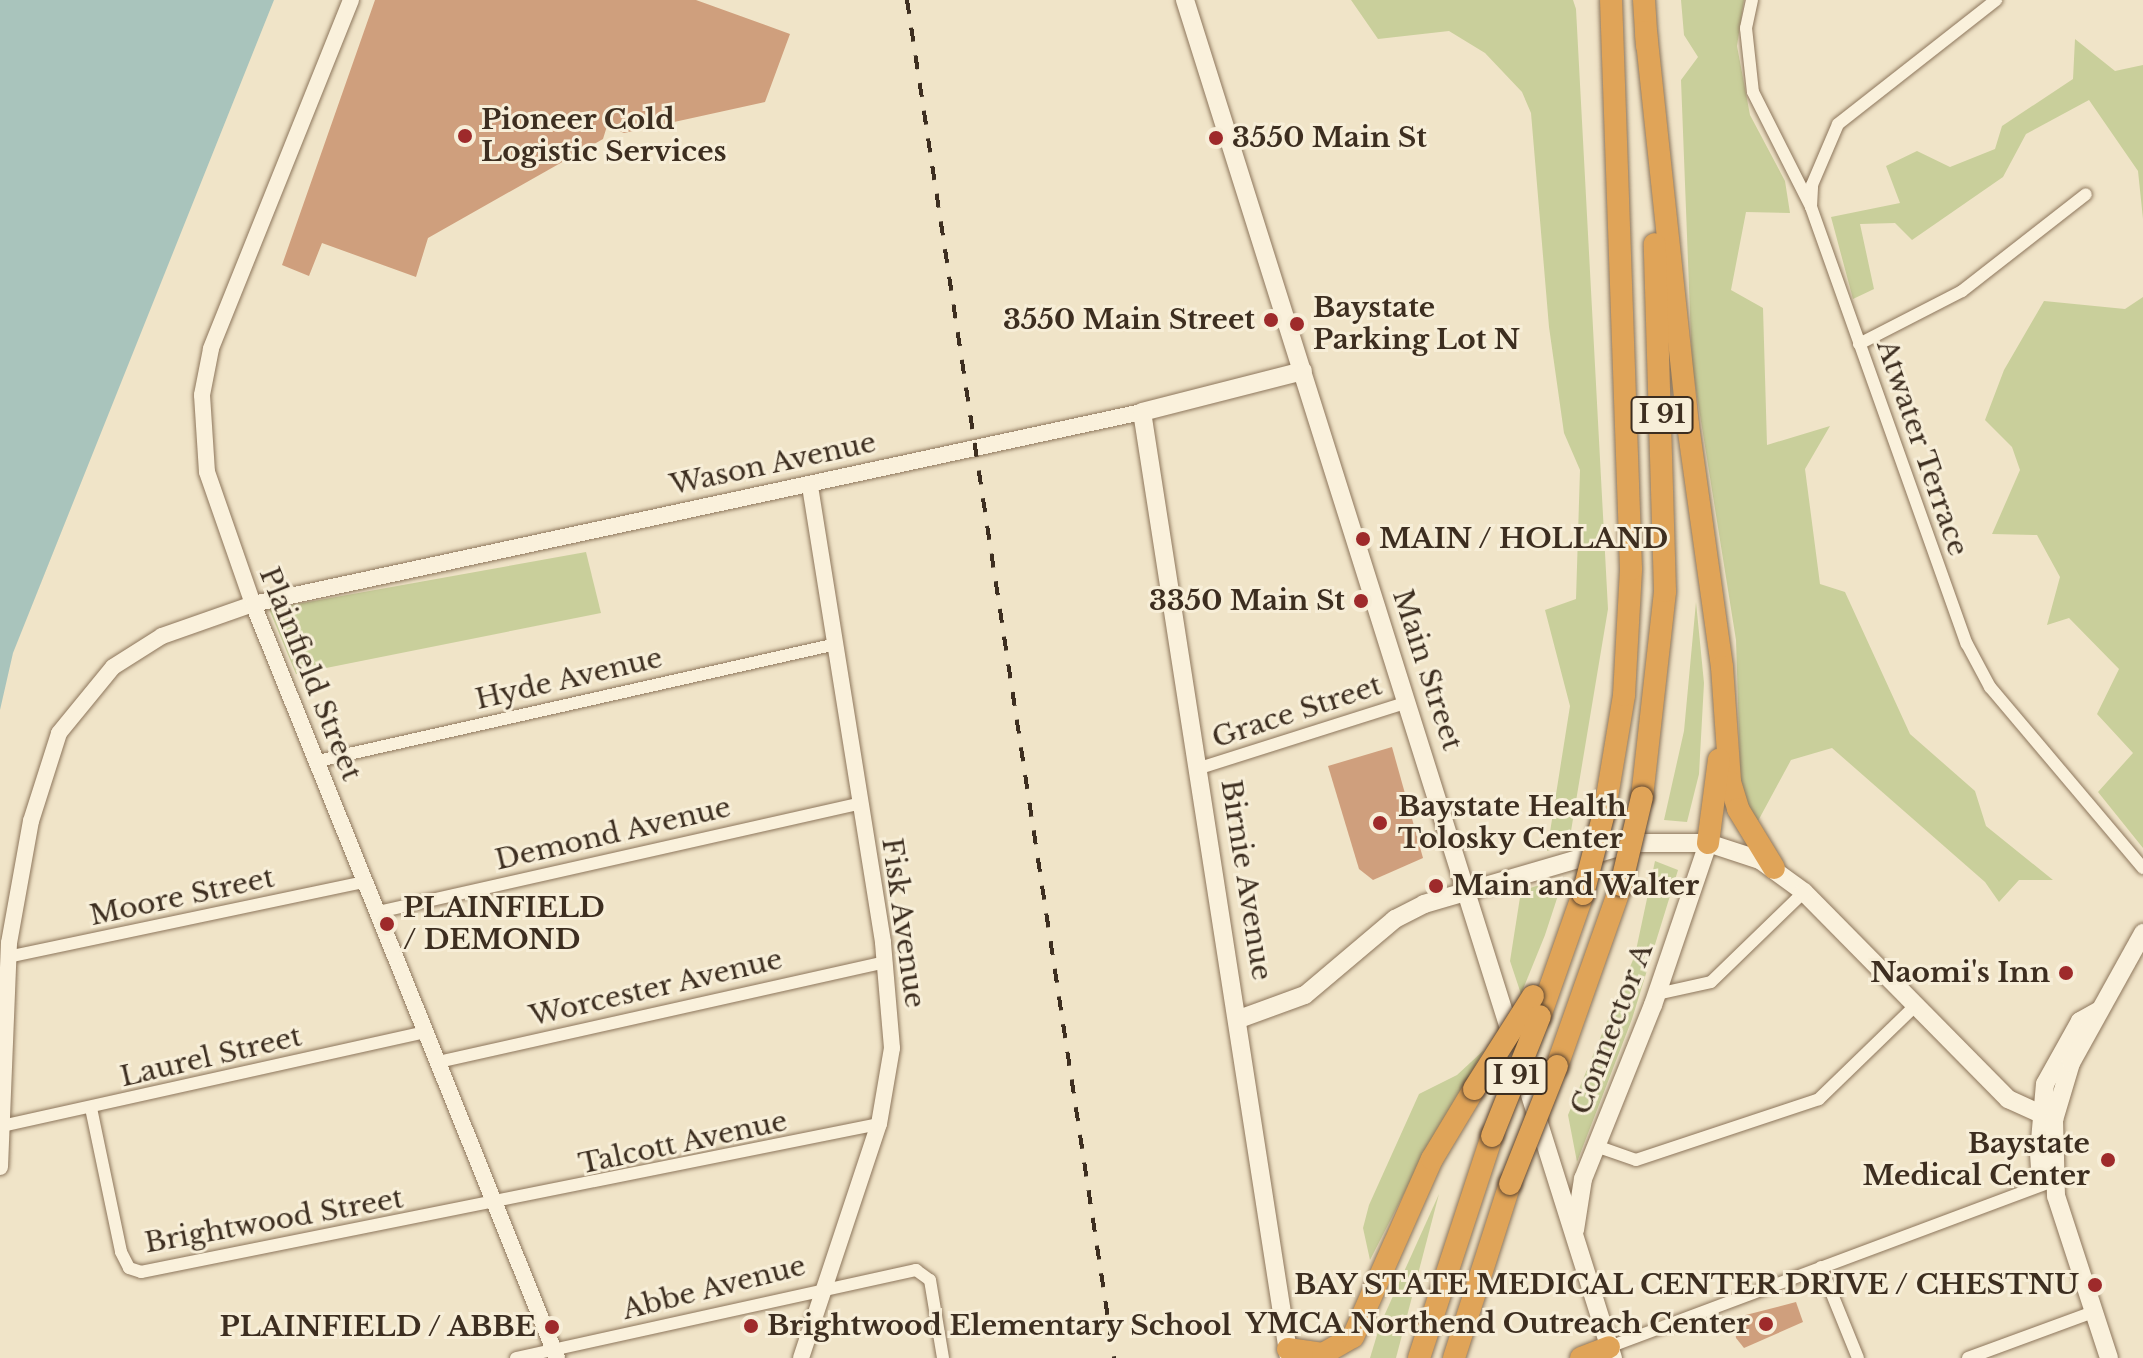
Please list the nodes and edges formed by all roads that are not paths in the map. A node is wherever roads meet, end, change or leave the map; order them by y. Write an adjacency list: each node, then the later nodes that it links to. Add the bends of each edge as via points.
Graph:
1 (351, 0): 14 (street, Plainfield Street, via 211,349 202,395 201,433 214,505)
2 (1185, 0): 11 (main road, Main Street)
3 (1610, 0): 33 (highway, I 91, bridge, via 1631,569 1624,695 1605,809 1583,894)
4 (1644, 0): 7 (highway, I 91)
5 (1752, 0): 9 (street, Atwater Terrace, via 1746,28 1753,92)
6 (1996, 0): 9 (street, via 1838,124 1812,185)
7 (1646, 32): 17 (highway); 58 (highway, I 91, bridge, via 1665,569 1658,695 1621,885 1510,1184)
8 (2086, 194): 10 (street, via 1962,291)
9 (1811, 207): 10 (street, Atwater Terrace)
10 (1859, 344): 23 (street, Atwater Terrace, via 1980,672)
11 (1303, 371): 12 (main road, Wason Avenue); 16 (main road, Main Street)
12 (1142, 412): 13 (street, Wason Avenue); 19 (main road, Birnie Avenue)
13 (810, 486): 14 (street, Wason Avenue); 15 (street, Fisk Avenue)
14 (253, 604): 18 (street, Plainfield Street); 29 (street, Wason Avenue, via 162,636 113,667 67,719 31,821)
15 (832, 645): 18 (street, Hyde Avenue); 20 (street, Fisk Avenue)
16 (1408, 702): 19 (street, Grace Street); 25 (main road, Main Street)
17 (1724, 715): 21 (highway); 22 (highway, via 1738,809)
18 (318, 761): 24 (street, Plainfield Street)
19 (1200, 768): 34 (main road, Birnie Avenue)
20 (859, 804): 27 (street, Demond Avenue); 30 (street, Fisk Avenue)
21 (1708, 843): 22 (main road); 25 (main road, via 1632,843); 31 (main road, Connector A)
22 (1774, 868): 26 (main road)
23 (2143, 868)
24 (365, 882): 27 (street, Plainfield Street); 29 (street, Moore Street)
25 (1466, 890): 34 (main road, via 1403,913 1300,999); 45 (main road, Main Street)
26 (1804, 892): 31 (street, via 1711,982); 32 (main road)
27 (378, 912): 35 (street, Plainfield Street)
28 (2143, 933): 38 (main road)
29 (8, 957): 40 (street, Wason Avenue)
30 (886, 962): 36 (street, Worcester Avenue); 39 (street, Fisk Avenue, via 892,1048)
31 (1657, 994): 41 (main road, Connector A)
32 (1916, 1005): 38 (main road, via 2008,1099); 41 (street, via 1819,1099 1636,1160)
33 (1537, 1006): 46 (highway, bridge, via 1474,1089 1432,1159); 57 (highway, I 91, bridge)
34 (1239, 1019): 50 (main road, Birnie Avenue)
35 (426, 1032): 36 (street, Plainfield Street); 37 (street, Laurel Street)
36 (438, 1062): 44 (street, Plainfield Street)
37 (91, 1108): 40 (street, Laurel Street); 44 (street, Brightwood Street, via 121,1252 134,1271)
38 (2046, 1119): 43 (main road)
39 (879, 1124): 44 (street, Talcott Avenue); 48 (street, Fisk Avenue)
40 (6, 1125): 42 (street, Wason Avenue)
41 (1596, 1146): 45 (main road, Connector A, via 1579,1195)
42 (0, 1167)
43 (2054, 1181): 47 (street); 49 (main road)
44 (496, 1205): 52 (street, Plainfield Street)
45 (1574, 1237): 51 (main road, Main Street)
46 (1386, 1259): 50 (highway, via 1359,1328 1345,1345 1323,1354); 56 (highway)
47 (1821, 1267): 51 (street); 60 (street)
48 (824, 1286): 52 (street, Abbe Avenue); 54 (street, Fisk Avenue); 55 (street, Abbe Avenue, via 925,1271)
49 (2093, 1312): 61 (street); 62 (main road)
50 (1288, 1353)
51 (1611, 1353): 59 (highway)
52 (556, 1354): 53 (street, Abbe Avenue)
53 (516, 1358)
54 (801, 1358)
55 (943, 1358)
56 (1356, 1358)
57 (1419, 1358)
58 (1454, 1358)
59 (1581, 1358)
60 (1858, 1358)
61 (1968, 1358)
62 (2109, 1358)

